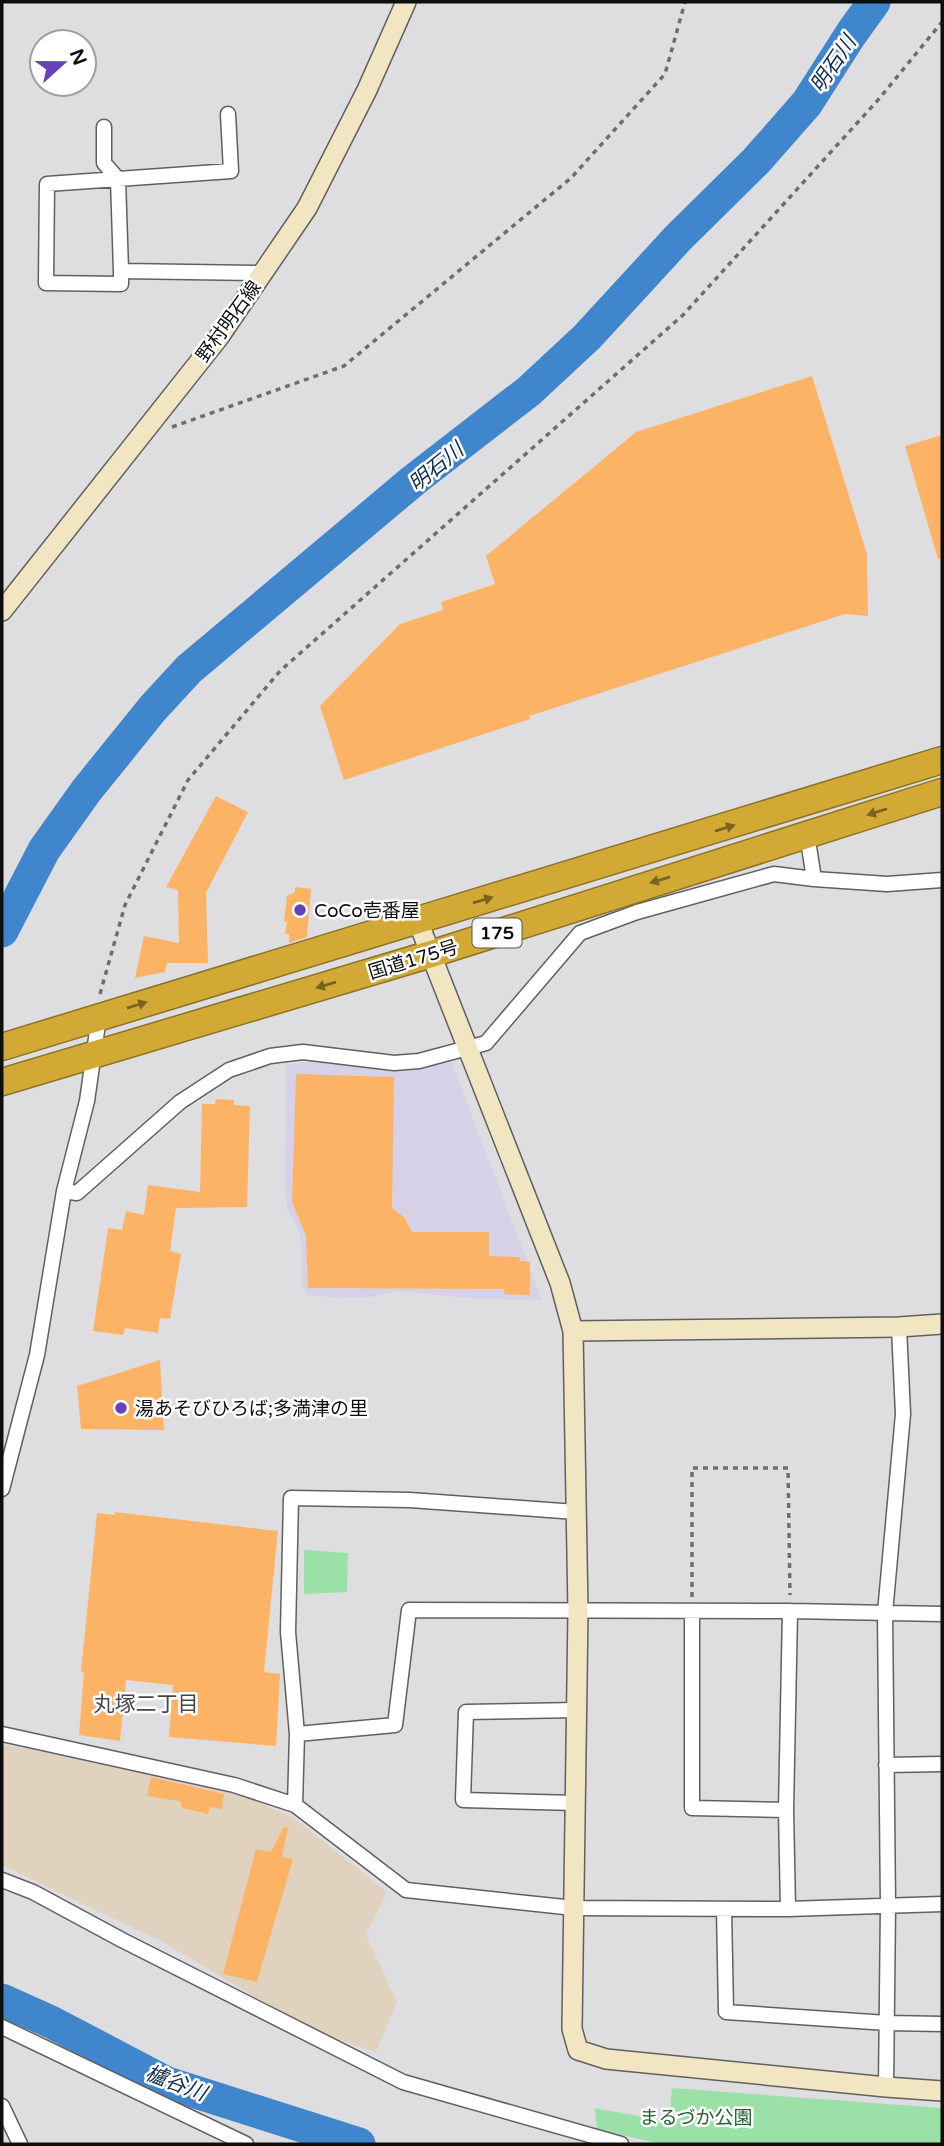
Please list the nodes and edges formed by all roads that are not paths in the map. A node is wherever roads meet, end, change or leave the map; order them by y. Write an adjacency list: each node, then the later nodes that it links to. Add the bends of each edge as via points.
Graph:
1 (405, 2): 6 (street, 野村明石線, via 307,208)
2 (228, 114): 4 (street, via 231,171)
3 (104, 127): 4 (street, via 104,163)
4 (118, 178): 5 (street); 5 (street, via 47,184 46,283 121,284)
5 (121, 271): 6 (street)
6 (262, 273): 7 (street, 野村明石線, via 219,337)
7 (3, 607)
8 (942, 760): 14 (highway, 国道175号 / 175, one-way to 8)
9 (942, 792): 10 (highway, 国道175号 / 175, one-way to 10)
10 (807, 834): 11 (street); 13 (highway, 国道175号 / 175, one-way to 13)
11 (814, 879): 12 (street, via 887,884); 13 (street, via 775,874)
12 (942, 880)
13 (634, 901): 15 (highway, 国道175号 / 175); 18 (street, via 580,933 486,1043)
14 (417, 919): 15 (street); 16 (highway, 国道175号 / 175, one-way to 14)
15 (432, 954): 18 (street); 19 (highway, 国道175号 / 175, one-way to 19)
16 (99, 1017): 17 (highway, 国道175号 / 175); 19 (street)
17 (2, 1047)
18 (468, 1047): 21 (street, via 394,1063 303,1052 270,1056 229,1070 180,1102 77,1193); 24 (street, via 561,1283)
19 (93, 1053): 20 (highway, 国道175号 / 175); 21 (street, via 87,1101)
20 (2, 1082)
21 (64, 1191): 25 (street, via 37,1355)
22 (942, 1324): 23 (street)
23 (899, 1327): 24 (street); 30 (street, via 903,1414)
24 (573, 1331): 26 (street)
25 (2, 1489)
26 (576, 1512): 27 (street); 34 (street, via 410,1500 291,1498 288,1632)
27 (578, 1611): 29 (street); 32 (street); 34 (street, via 409,1610 395,1725)
28 (790, 1611): 29 (street); 30 (street); 39 (street)
29 (692, 1612): 39 (street, via 692,1808)
30 (885, 1614): 31 (street); 36 (street)
31 (942, 1614)
32 (577, 1710): 37 (street); 37 (street, via 466,1712 463,1800)
33 (2, 1734): 38 (street, via 234,1785)
34 (297, 1734): 38 (street)
35 (942, 1764): 36 (street)
36 (886, 1765): 42 (street)
37 (575, 1803): 43 (street)
38 (295, 1805): 43 (street, via 406,1890)
39 (786, 1810): 45 (street)
40 (2, 1880): 54 (street, via 403,2082)
41 (942, 1904): 42 (street)
42 (888, 1906): 45 (street); 46 (street)
43 (574, 1908): 44 (street); 49 (street, via 572,2029 578,2050 606,2059)
44 (724, 1909): 45 (street); 46 (street, via 726,2012)
45 (788, 1909)
46 (887, 2023): 47 (street); 49 (street)
47 (942, 2024)
48 (2, 2026): 53 (street)
49 (886, 2087): 50 (street)
50 (942, 2091)
51 (2, 2106): 52 (street)
52 (20, 2144)
53 (246, 2144)
54 (621, 2144)

